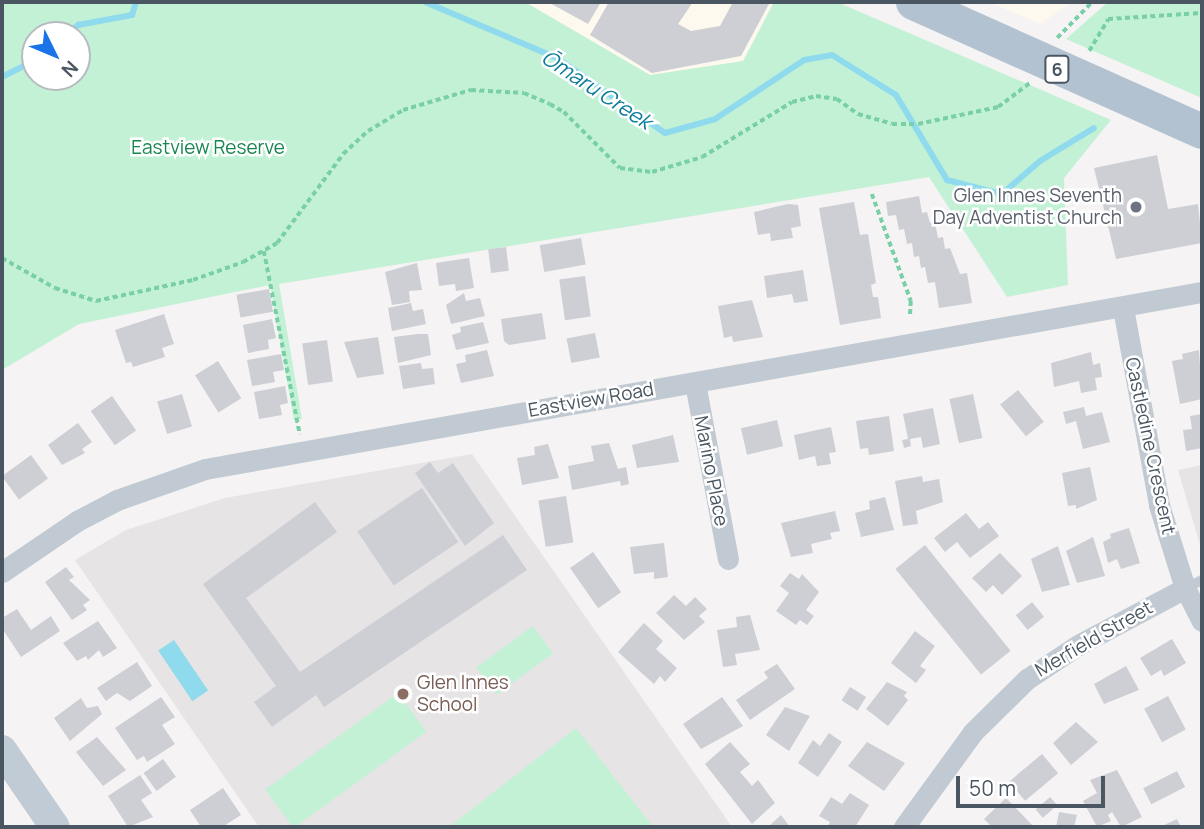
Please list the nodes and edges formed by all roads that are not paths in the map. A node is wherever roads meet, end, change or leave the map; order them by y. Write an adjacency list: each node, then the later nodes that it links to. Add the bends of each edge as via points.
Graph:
1 (913, 2): 2 (main road, 6, via 1041,73)
2 (1202, 131)
3 (1202, 292): 4 (street, Eastview Road)
4 (1123, 307): 5 (street, Eastview Road); 8 (street, Castledine Crescent, via 1159,505)
5 (695, 383): 6 (street, Marino Place); 7 (street, Eastview Road, via 205,469 107,505)
6 (728, 559)
7 (2, 572)
8 (1194, 584): 9 (street, Castledine Crescent); 11 (street, Merfield Street, via 1078,645 1027,679 973,732)
9 (1202, 621)
10 (2, 750): 12 (main road)
11 (912, 824)
12 (55, 827)

